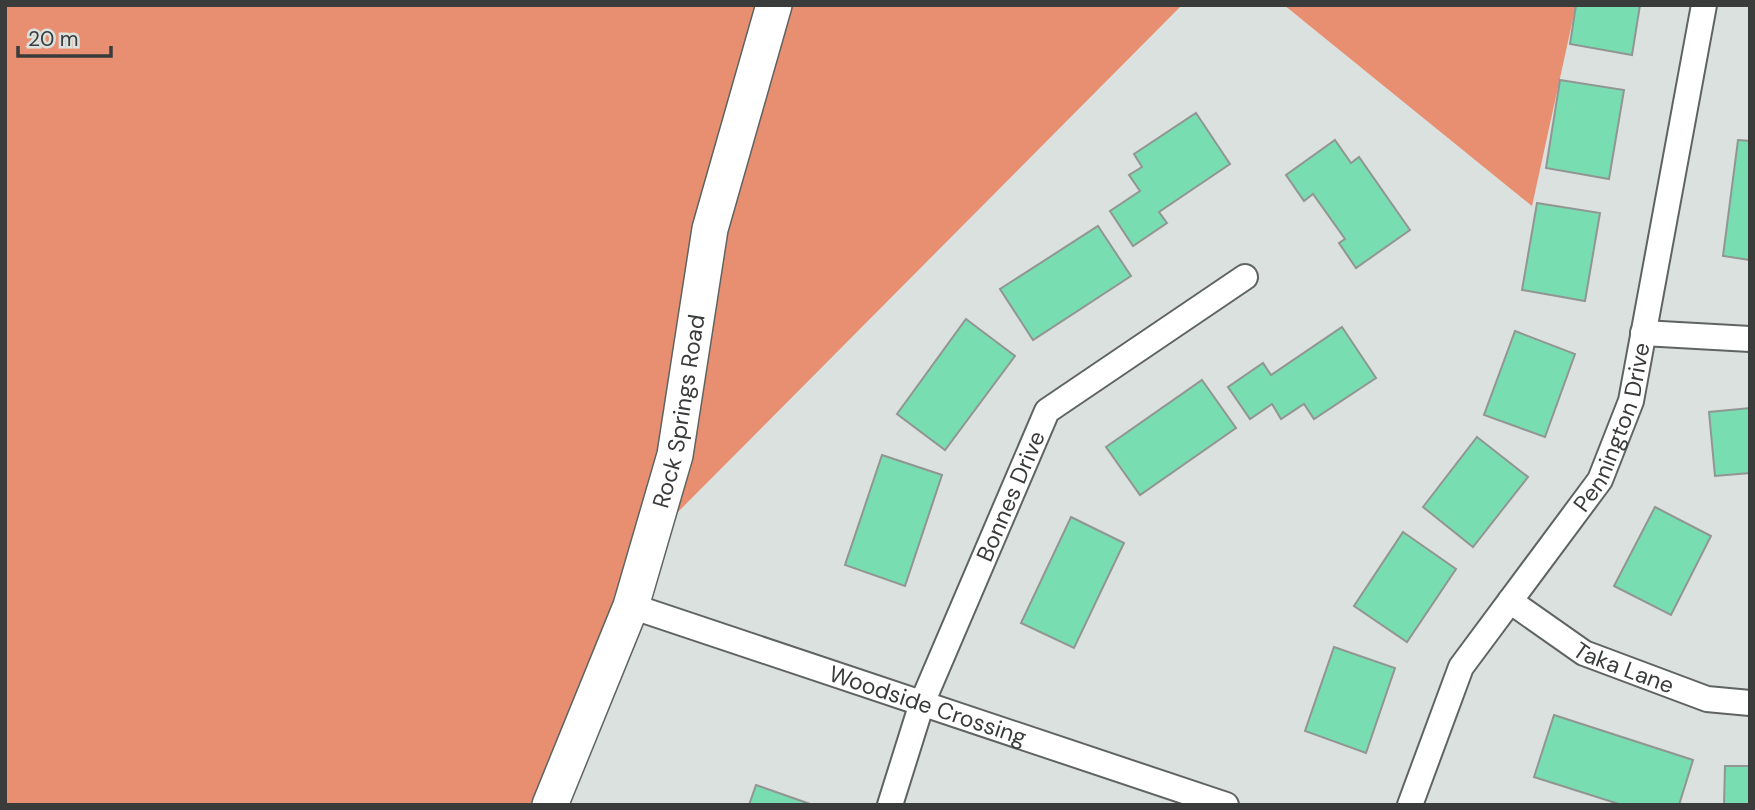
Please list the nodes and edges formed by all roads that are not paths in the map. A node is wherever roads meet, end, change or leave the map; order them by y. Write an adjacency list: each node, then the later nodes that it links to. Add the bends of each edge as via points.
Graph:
1 (774, 5): 7 (street, Rock Springs Road, via 710,229 675,455)
2 (1704, 5): 4 (street, Pennington Drive)
3 (1245, 277): 8 (street, Bonnes Drive, via 1047,411)
4 (1643, 333): 5 (street); 6 (street, Pennington Drive, via 1631,401 1600,480)
5 (1750, 339)
6 (1510, 601): 9 (street, Taka Lane, via 1584,653 1707,699); 13 (street, Pennington Drive, via 1461,667)
7 (631, 606): 8 (street, Woodside Crossing); 10 (street, Rock Springs Road)
8 (922, 703): 11 (street, Bonnes Drive); 12 (street, Woodside Crossing)
9 (1750, 703)
10 (550, 805)
11 (890, 805)
12 (1226, 805)
13 (1410, 805)

